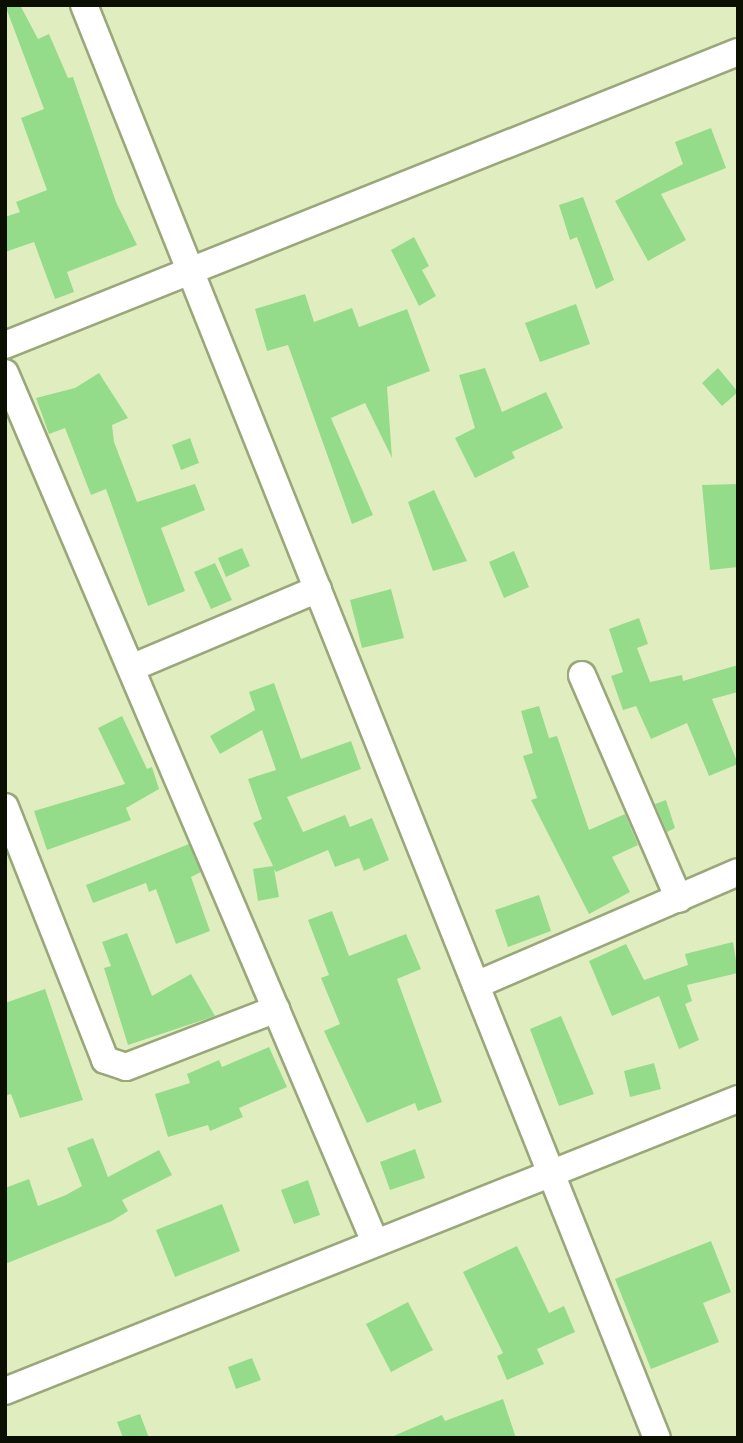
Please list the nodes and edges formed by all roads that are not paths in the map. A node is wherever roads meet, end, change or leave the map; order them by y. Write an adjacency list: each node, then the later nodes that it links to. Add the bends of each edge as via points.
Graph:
1 (84, 5): 3 (street)
2 (738, 52): 3 (street)
3 (190, 271): 4 (street); 6 (street)
4 (5, 345)
5 (5, 373): 7 (street)
6 (318, 589): 7 (street); 12 (street)
7 (131, 668): 13 (street)
8 (582, 675): 11 (street)
9 (5, 807): 13 (street, via 105,1060 126,1067)
10 (738, 872): 11 (street)
11 (678, 899): 12 (street)
12 (476, 985): 15 (street)
13 (276, 1009): 16 (street)
14 (738, 1099): 15 (street)
15 (550, 1170): 16 (street); 18 (street)
16 (375, 1242): 17 (street)
17 (5, 1391)
18 (657, 1438)

